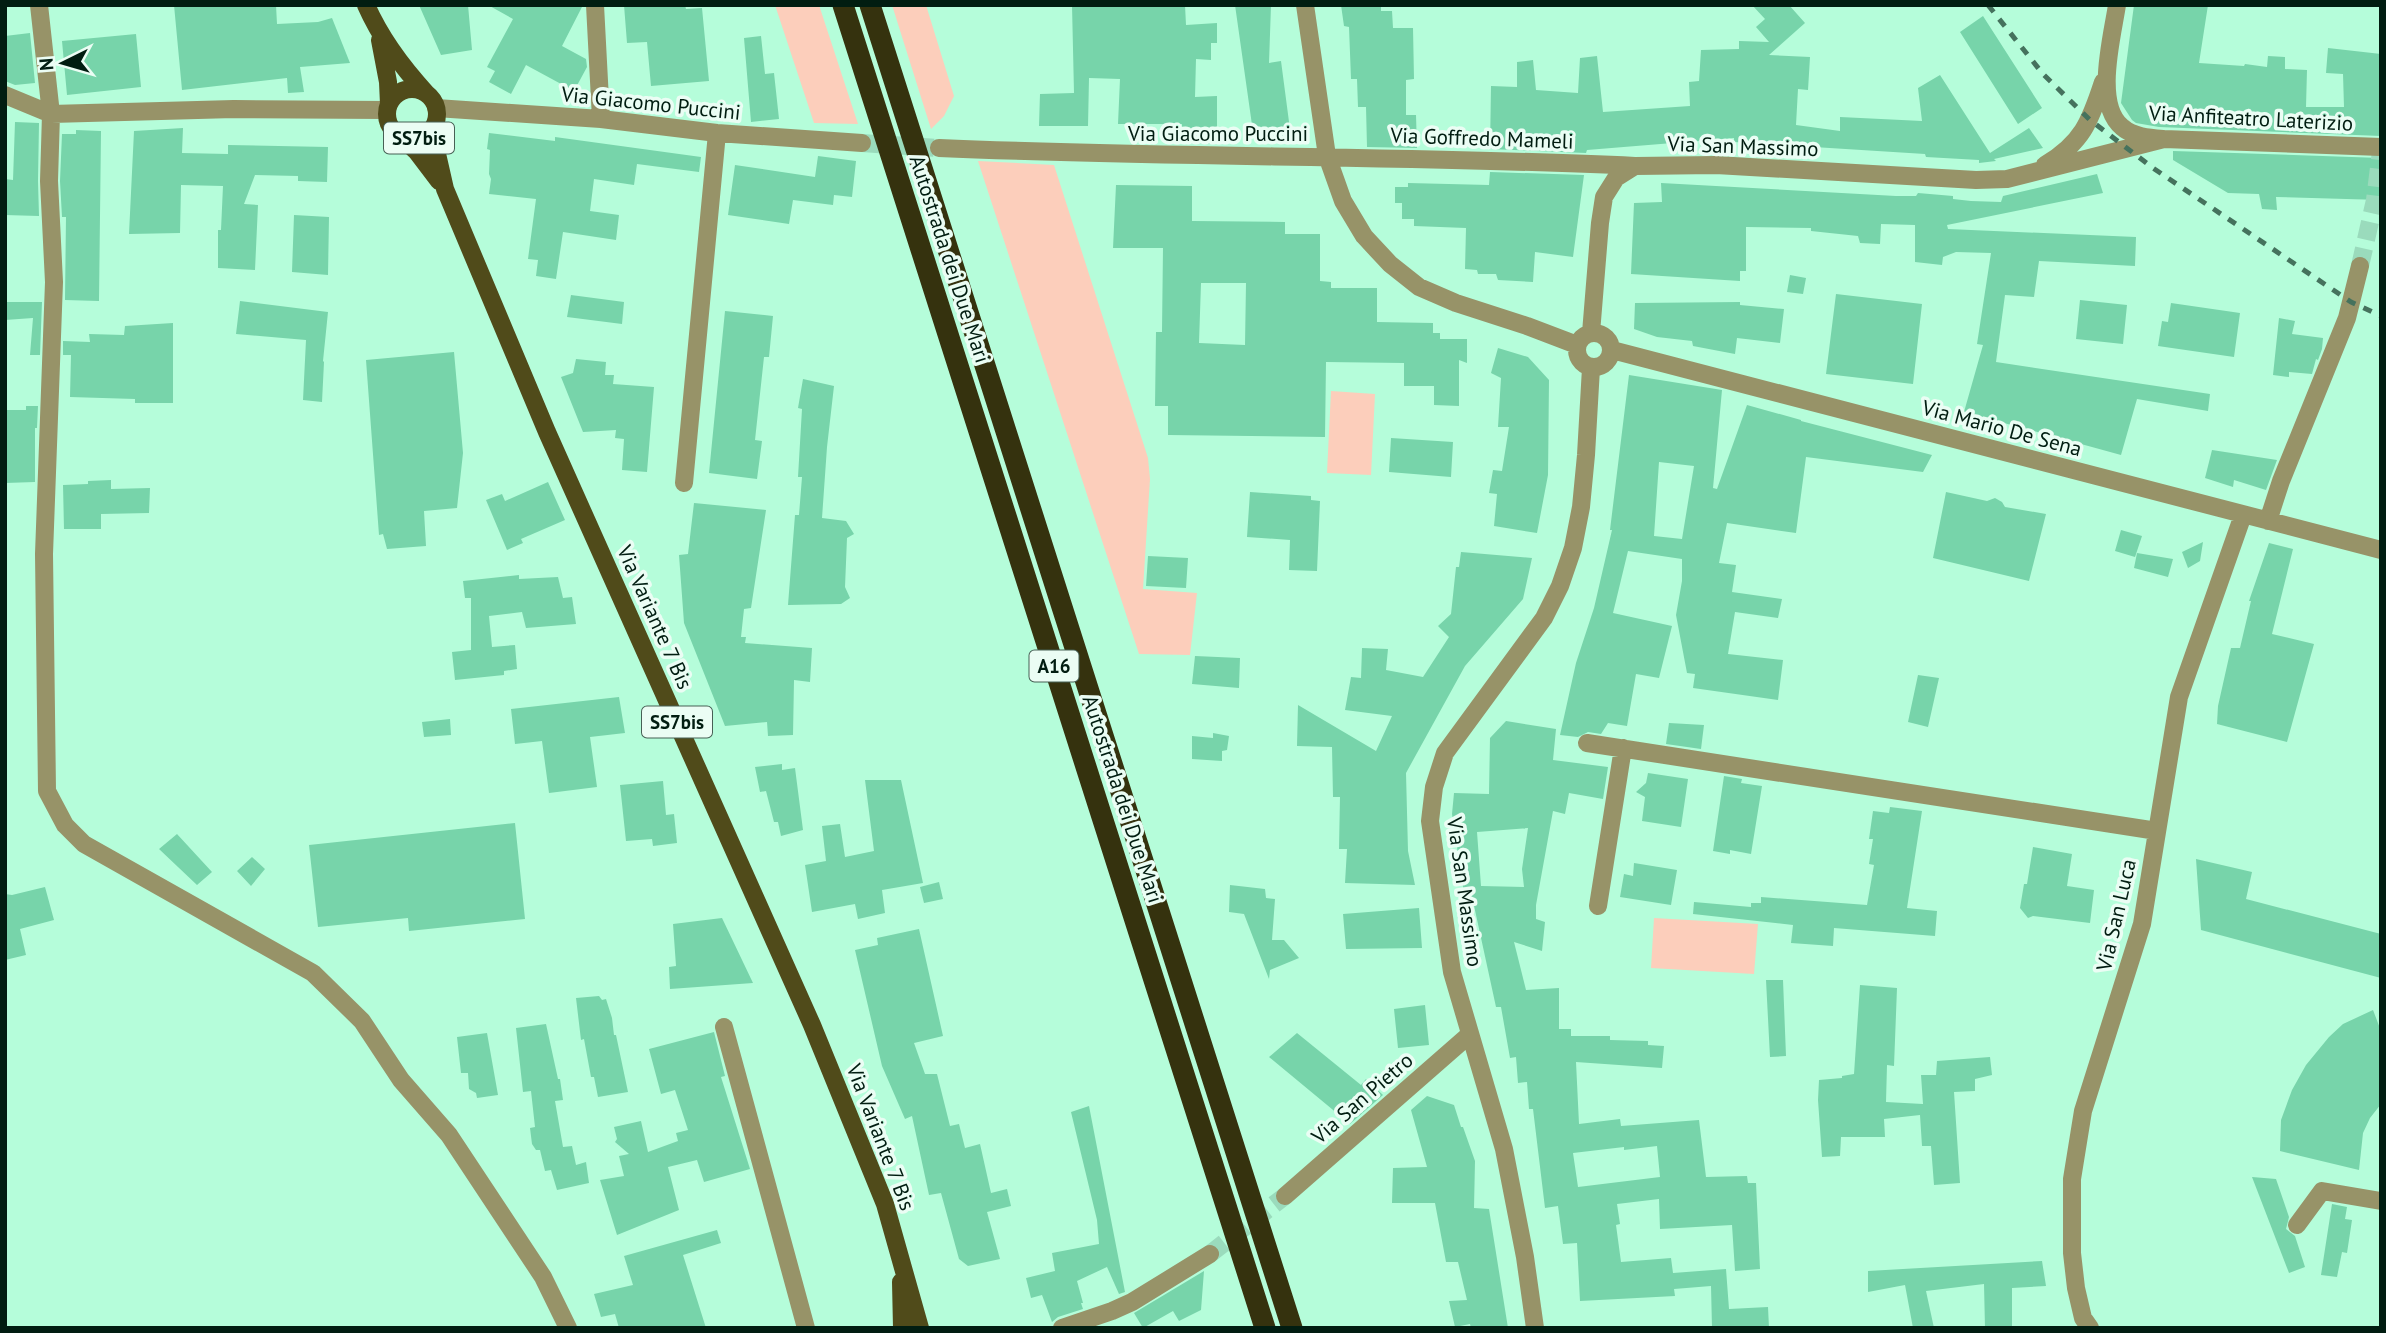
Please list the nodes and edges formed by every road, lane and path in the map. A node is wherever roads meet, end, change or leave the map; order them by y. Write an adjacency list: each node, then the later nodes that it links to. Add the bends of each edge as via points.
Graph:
1 (39, 5): 13 (street)
2 (366, 5): 8 (main road, SS7bis)
3 (595, 5): 14 (street)
4 (843, 5): 50 (highway, Autostrada dei Due Mari / A16)
5 (870, 5): 51 (highway, Autostrada dei Due Mari / A16)
6 (1305, 5): 21 (street)
7 (2117, 5): 9 (street, Via Anfiteatro Laterizio)
8 (379, 33): 11 (main road, SS7bis); 12 (main road, SS7bis)
9 (2108, 65): 17 (street, Via Anfiteatro Laterizio, via 2107,103 2113,118 2123,129); 23 (street, via 2090,120 2080,135 2063,154)
10 (5, 95): 13 (street)
11 (388, 107): 12 (main road, SS7bis, via 404,90 417,90); 13 (street); 16 (main road, SS7bis, via 389,125)
12 (433, 108): 14 (street, Via Giacomo Puccini); 16 (main road, SS7bis, via 428,133 415,139); 24 (main road, Via Variante 7 Bis / SS7bis)
13 (51, 114): 45 (street, via 54,282 44,554 47,791 65,825 84,844 313,973 362,1021 401,1080 449,1135 543,1277)
14 (601, 119): 15 (street, Via Giacomo Puccini)
15 (717, 133): 18 (street, Via Giacomo Puccini); 30 (street)
16 (400, 136): 24 (main road, Via Variante 7 Bis / SS7bis)
17 (2164, 139): 19 (street, Via Anfiteatro Laterizio); 23 (street, Via San Massimo)
18 (862, 143)
19 (2381, 147)
20 (939, 148): 21 (street, Via Giacomo Puccini)
21 (1327, 156): 22 (street, Via Goffredo Mameli); 27 (street, via 1343,201 1364,236 1419,287)
22 (1635, 166): 23 (street, Via San Massimo, via 1716,165 1976,180); 26 (street, via 1616,178 1604,197)
23 (2029, 174)
24 (445, 189): 44 (main road, Via Variante 7 Bis / SS7bis, via 547,432 812,1025)
25 (2360, 266): 32 (street, via 2347,318)
26 (1591, 333): 27 (street); 28 (street, via 1605,337)
27 (1577, 345): 29 (street, via 1577,356)
28 (1612, 350): 29 (street, via 1603,366); 31 (street, Via Mario De Sena)
29 (1591, 368): 39 (street, Via San Massimo, via 1581,507 1560,586 1544,618 1445,753 1434,787 1430,821 1452,972)
30 (684, 483)
31 (2242, 515): 32 (street, Via Mario De Sena); 36 (street, Via San Luca, via 2179,697)
32 (2268, 521): 33 (street, Via Mario De Sena)
33 (2381, 550)
34 (1587, 743): 35 (street)
35 (1623, 747): 36 (street); 37 (street)
36 (2157, 831): 53 (street, Via San Luca, via 2142,924 2083,1111 2072,1179 2076,1288)
37 (1598, 906)
38 (724, 1027): 46 (street)
39 (1469, 1035): 40 (street, Via San Pietro); 52 (street, Via San Massimo, via 1504,1149)
40 (1285, 1196)
41 (2381, 1201): 42 (street, via 2322,1191)
42 (2297, 1225)
43 (1210, 1254): 49 (street, via 1132,1302)
44 (901, 1257): 47 (main road, Via Variante 7 Bis / SS7bis); 48 (main road, Via Variante 7 Bis / SS7bis)
45 (568, 1328)
46 (806, 1328)
47 (902, 1328)
48 (920, 1328)
49 (1062, 1328)
50 (1265, 1328)
51 (1292, 1328)
52 (1535, 1328)
53 (2090, 1328)

